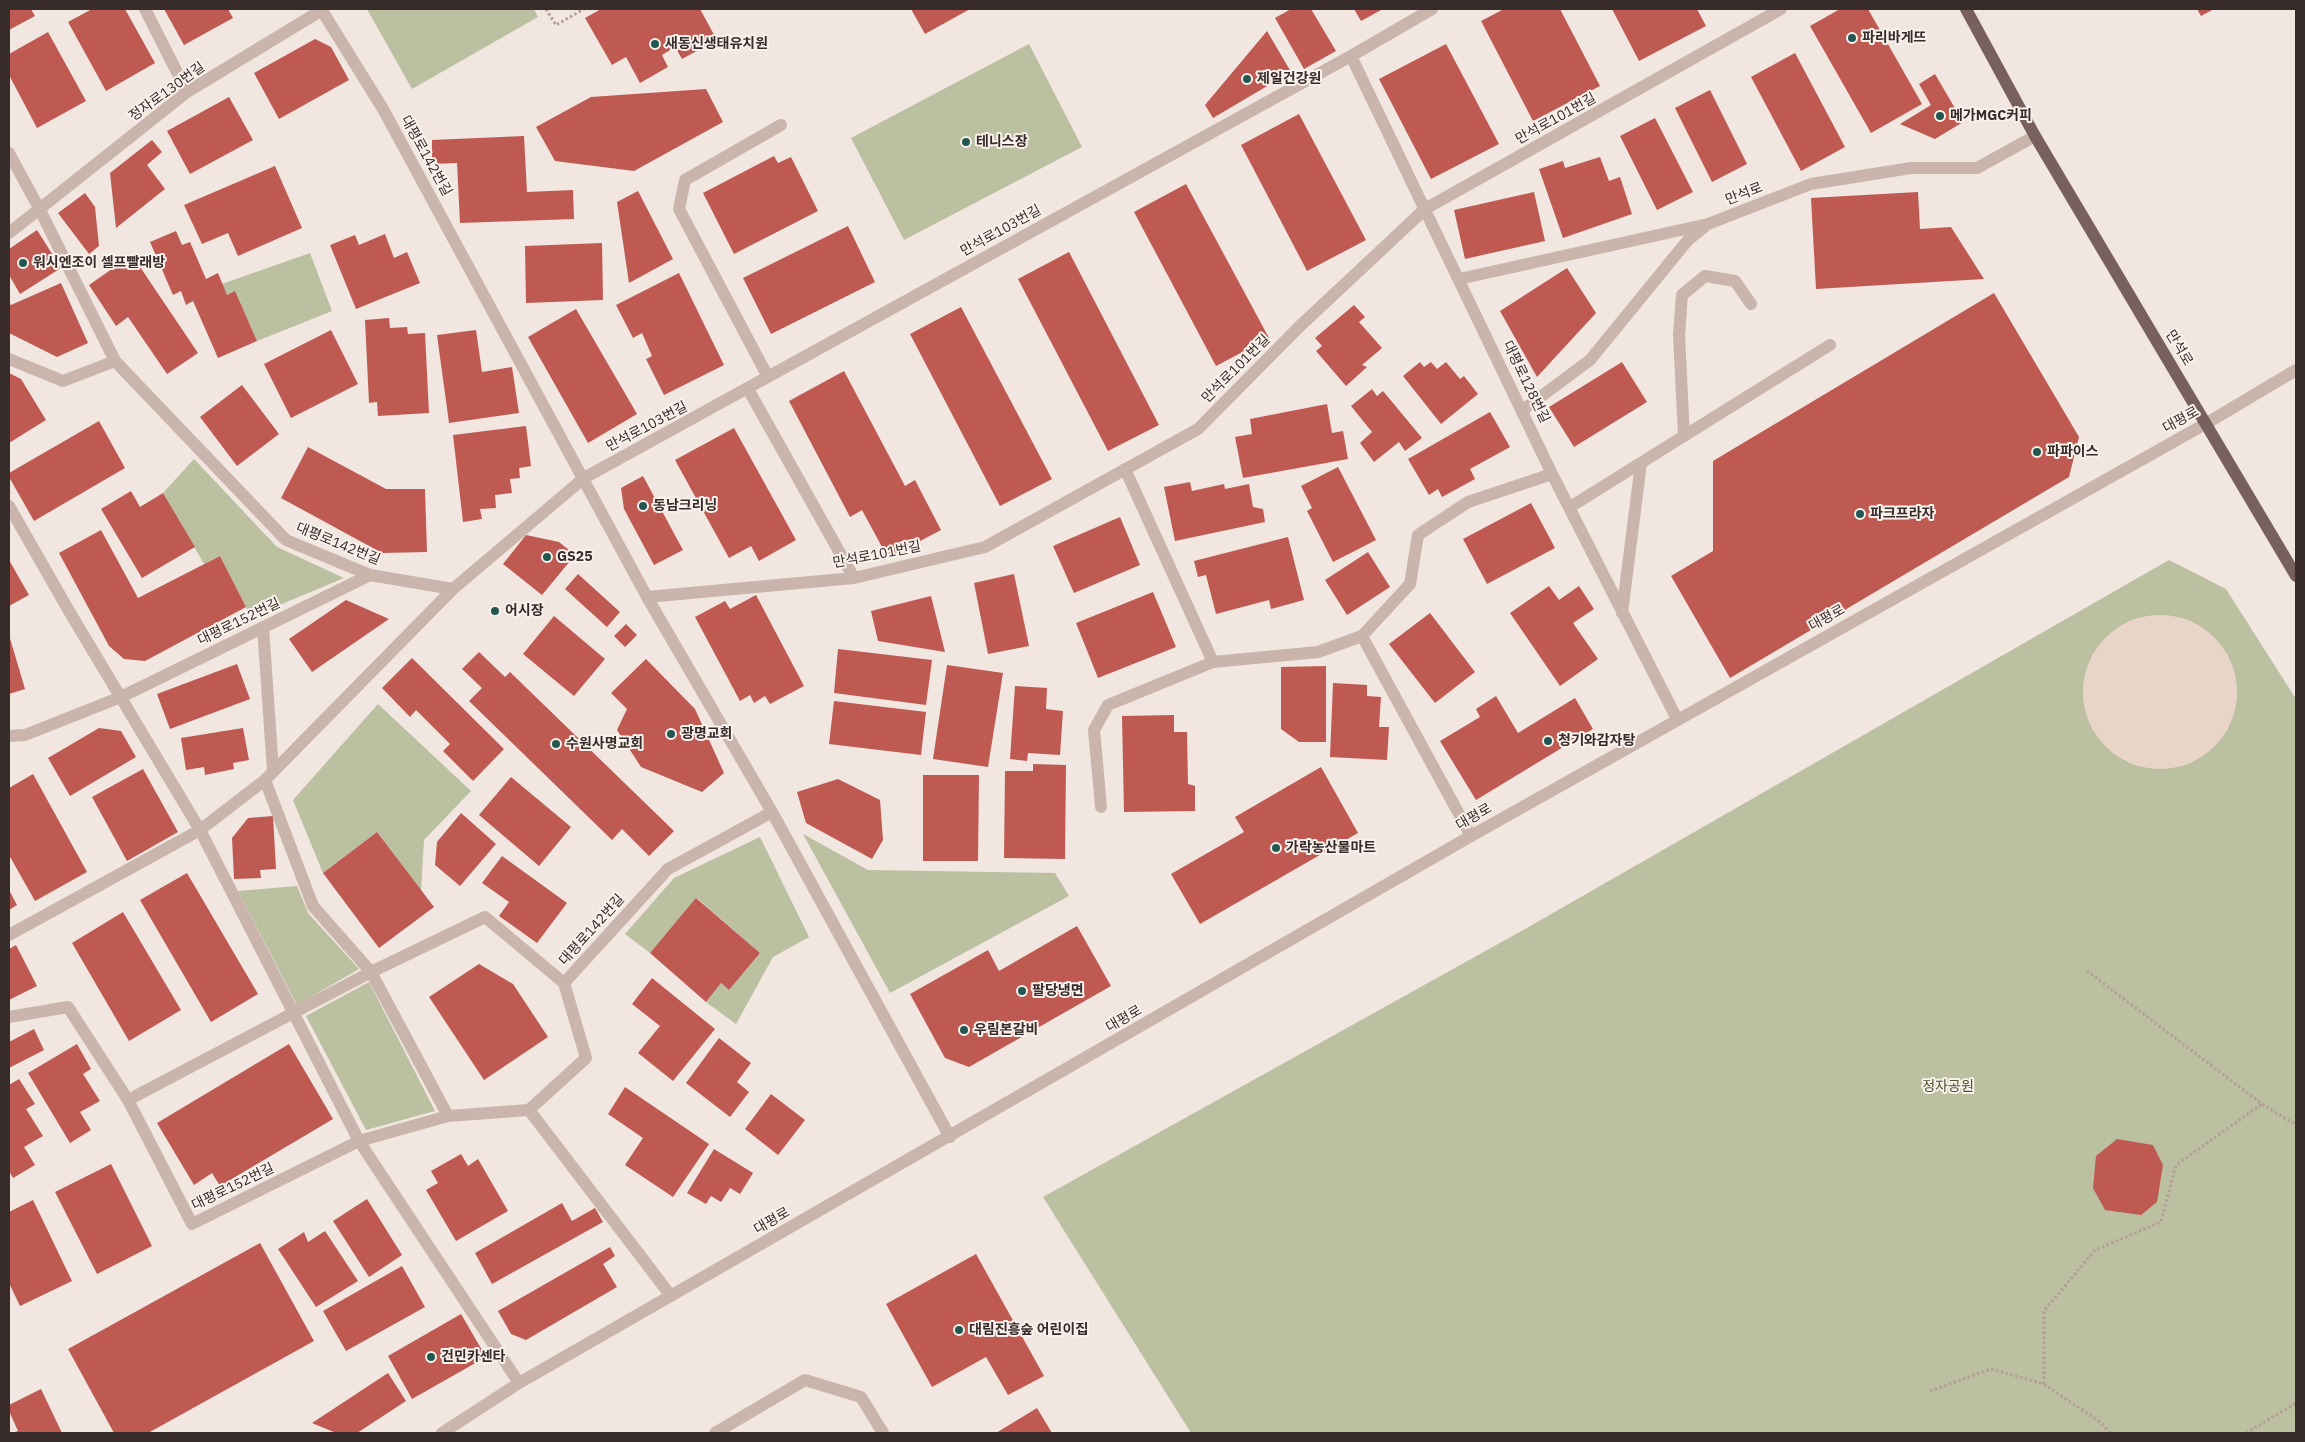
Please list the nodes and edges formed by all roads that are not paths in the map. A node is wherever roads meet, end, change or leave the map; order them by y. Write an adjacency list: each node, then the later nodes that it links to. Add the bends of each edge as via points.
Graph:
1 (145, 9): 7 (street)
2 (1432, 9): 6 (street, 만석로103번길)
3 (1781, 9): 11 (street, 만석로101번길)
4 (1966, 9): 9 (main road, 만석로)
5 (321, 10): 7 (street, 정자로130번길); 29 (street, 대평로142번길, via 383,109)
6 (1351, 56): 11 (street, 대평로128번길); 21 (street, 만석로103번길)
7 (187, 92): 12 (street, 정자로130번길)
8 (781, 125): 21 (street, via 685,180 679,209)
9 (2036, 136): 13 (street, 만석로, via 1976,168 1911,168 1811,184); 24 (main road, 만석로)
10 (9, 153): 12 (street)
11 (1425, 209): 15 (street, 대평로128번길); 27 (street, 만석로101번길, via 1299,327 1198,429)
12 (40, 210): 14 (street, 정자로130번길); 19 (street)
13 (1708, 224): 15 (street, 만석로); 23 (street, via 1688,240 1590,360)
14 (9, 233)
15 (1459, 278): 23 (street, 대평로128번길)
16 (1751, 304): 25 (street, via 1736,281 1705,276 1682,295 1678,335)
17 (1830, 345): 25 (street)
18 (9, 359): 19 (street, via 63,381)
19 (115, 361): 32 (street, 대평로142번길, via 286,540)
20 (2296, 370): 24 (street, 대평로)
21 (768, 376): 22 (street, 만석로103번길)
22 (748, 389): 29 (street, 만석로103번길); 34 (street)
23 (1523, 410): 28 (street, 대평로128번길)
24 (2207, 423): 33 (main road, 만석로); 42 (street, 대평로)
25 (1684, 436): 26 (street)
26 (1641, 462): 31 (street); 37 (street)
27 (1125, 469): 34 (street, 만석로101번길, via 985,547); 40 (street)
28 (1552, 474): 31 (street, 대평로128번길); 39 (street, via 1468,502 1418,535 1410,584)
29 (584, 478): 35 (street); 36 (street, 대평로142번길)
30 (9, 506): 41 (street)
31 (1570, 507): 37 (street, 대평로128번길)
32 (370, 575): 35 (street, 대평로142번길); 38 (street, 대평로152번길)
33 (2296, 576)
34 (854, 578): 36 (street, 만석로101번길)
35 (453, 590): 44 (street)
36 (647, 597): 46 (street, 대평로142번길)
37 (1622, 613): 42 (street, 대평로128번길)
38 (263, 627): 41 (street, 대평로152번길); 44 (street)
39 (1362, 636): 40 (street, via 1318,652); 48 (street)
40 (1213, 662): 45 (street, via 1108,705 1094,730)
41 (121, 697): 43 (street, 대평로152번길, via 25,735); 47 (street)
42 (1676, 719): 48 (street, 대평로)
43 (9, 736)
44 (269, 776): 47 (street); 50 (street, via 313,906)
45 (1101, 807)
46 (772, 812): 51 (street, 대평로142번길, via 668,869); 57 (street, 대평로142번길)
47 (200, 830): 49 (street); 52 (street)
48 (1471, 836): 57 (street, 대평로)
49 (9, 935)
50 (372, 972): 51 (street, via 485,917); 52 (street); 56 (street)
51 (564, 984): 55 (street, 대평로142번길, via 586,1058)
52 (293, 1014): 54 (street); 58 (street)
53 (9, 1017): 54 (street, via 68,1007)
54 (128, 1100): 58 (street, 대평로152번길, via 192,1224)
55 (529, 1110): 56 (street, 대평로152번길); 59 (street)
56 (448, 1116): 58 (street, 대평로152번길)
57 (950, 1137): 59 (street, 대평로)
58 (360, 1141): 60 (street)
59 (671, 1296): 60 (street, 대평로)
60 (520, 1383): 61 (street, 대평로)
61 (442, 1433)
62 (715, 1433): 63 (street, via 805,1380 861,1398)
63 (883, 1433)

